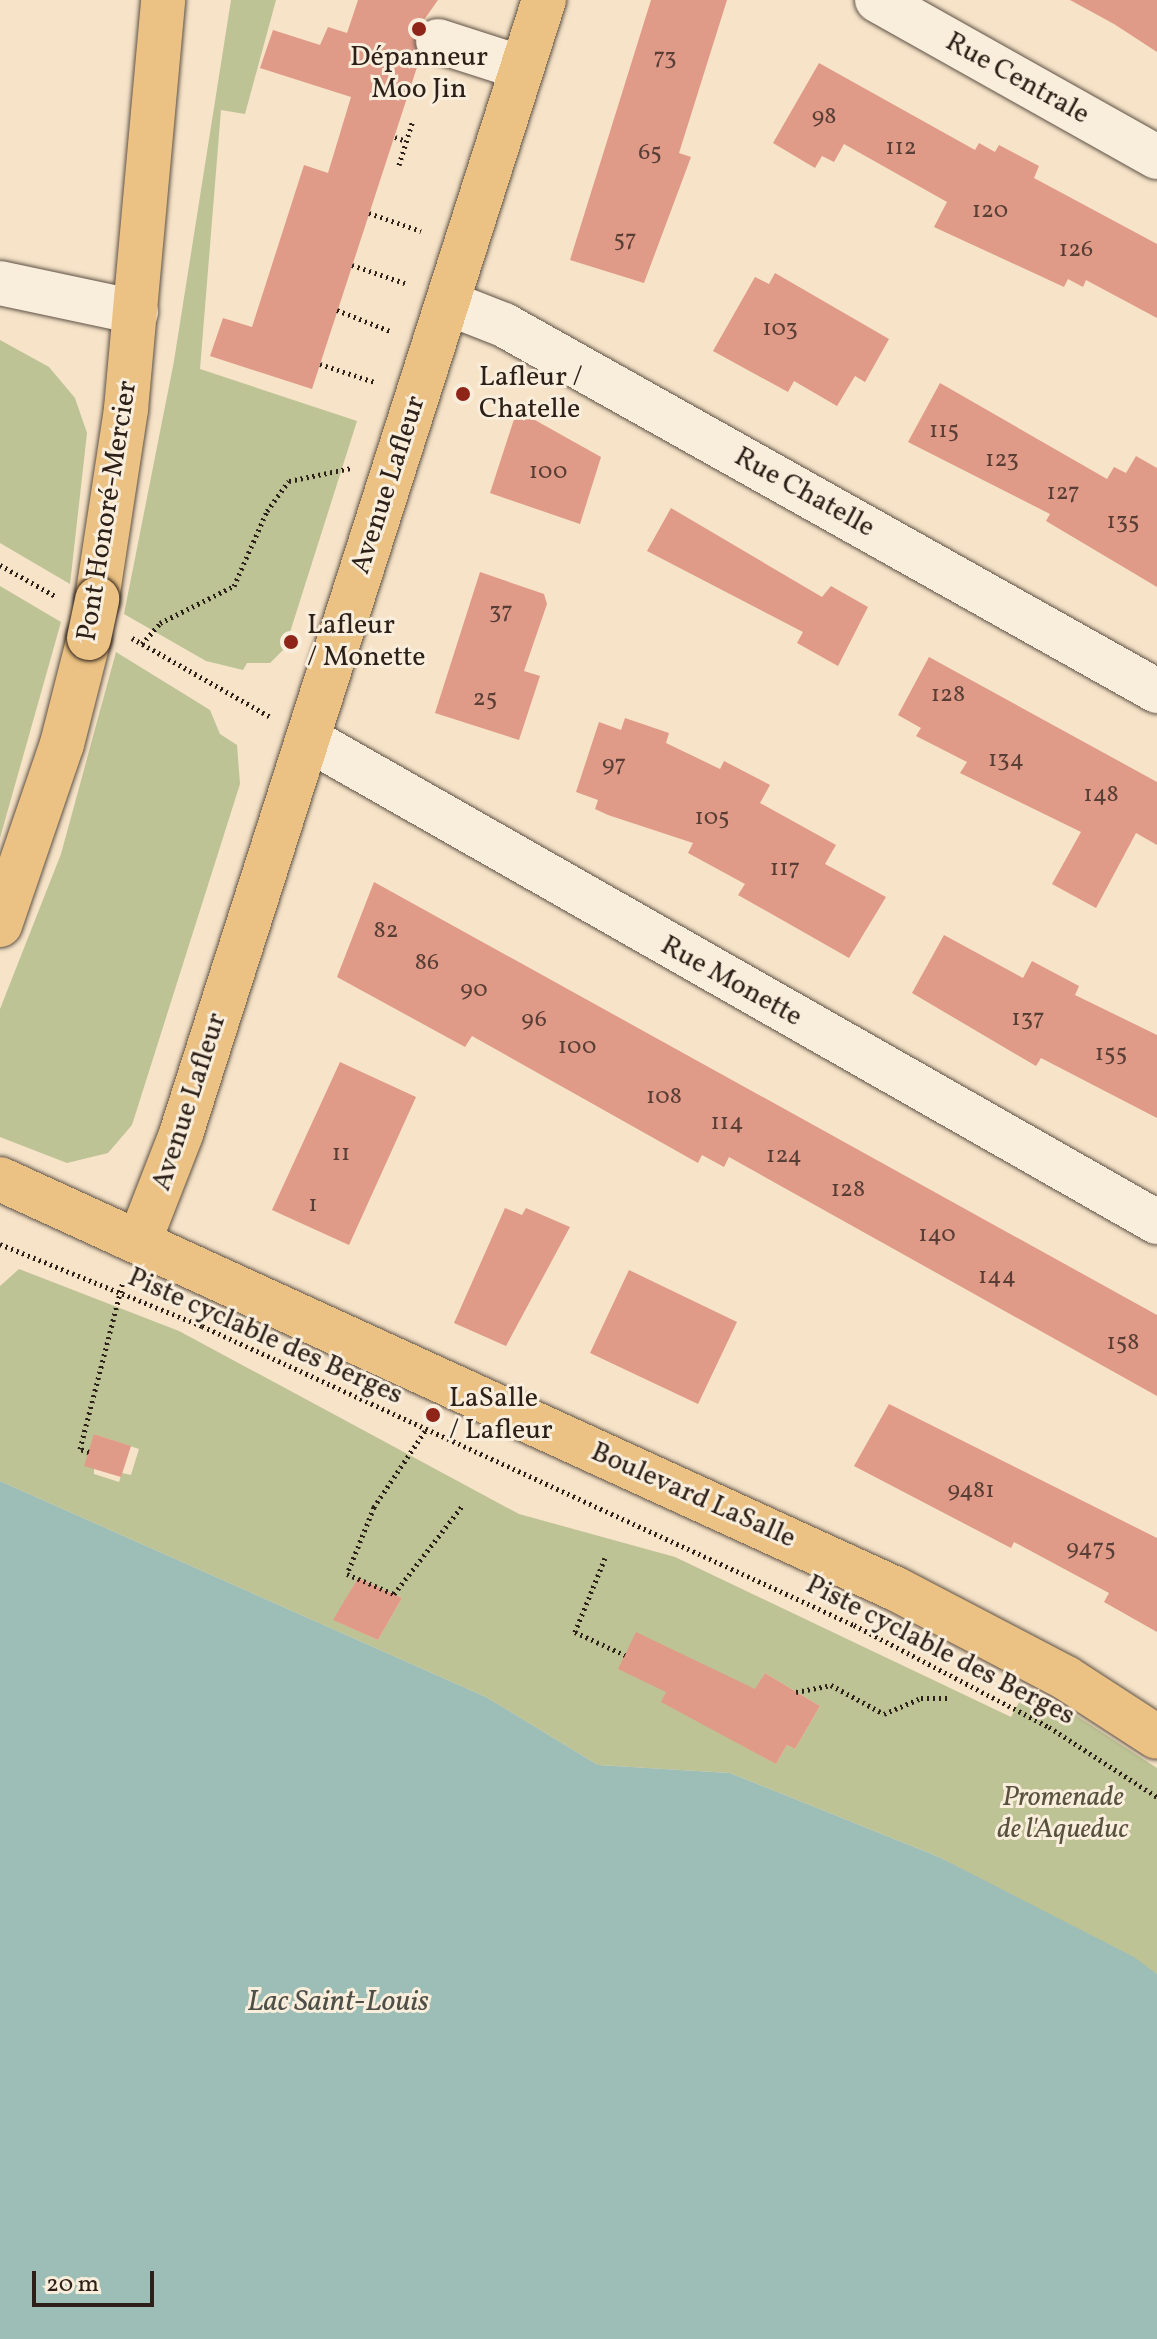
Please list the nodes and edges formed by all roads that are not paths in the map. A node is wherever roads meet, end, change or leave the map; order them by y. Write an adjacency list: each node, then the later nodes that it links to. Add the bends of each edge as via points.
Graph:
1 (163, 0): 7 (main road)
2 (180, 0): 7 (main road)
3 (544, 0): 6 (main road, Avenue Lafleur)
4 (877, 0): 8 (street, Rue Centrale)
5 (438, 41): 6 (street)
6 (522, 68): 10 (main road, Avenue Lafleur)
7 (155, 85): 11 (main road, Pont Honoré-Mercier)
8 (1157, 157)
9 (0, 283): 11 (street)
10 (448, 303): 12 (street, Rue Chatelle, via 504,325); 13 (main road, Avenue Lafleur)
11 (136, 312): 14 (main road, Pont Honoré-Mercier, via 93,618 62,744)
12 (1157, 691)
13 (308, 739): 16 (street, Rue Monette); 17 (main road, Avenue Lafleur)
14 (0, 925)
15 (0, 1179): 17 (main road, Boulevard LaSalle)
16 (1157, 1222)
17 (139, 1242): 18 (main road, Boulevard LaSalle, via 949,1614)
18 (1157, 1737)

